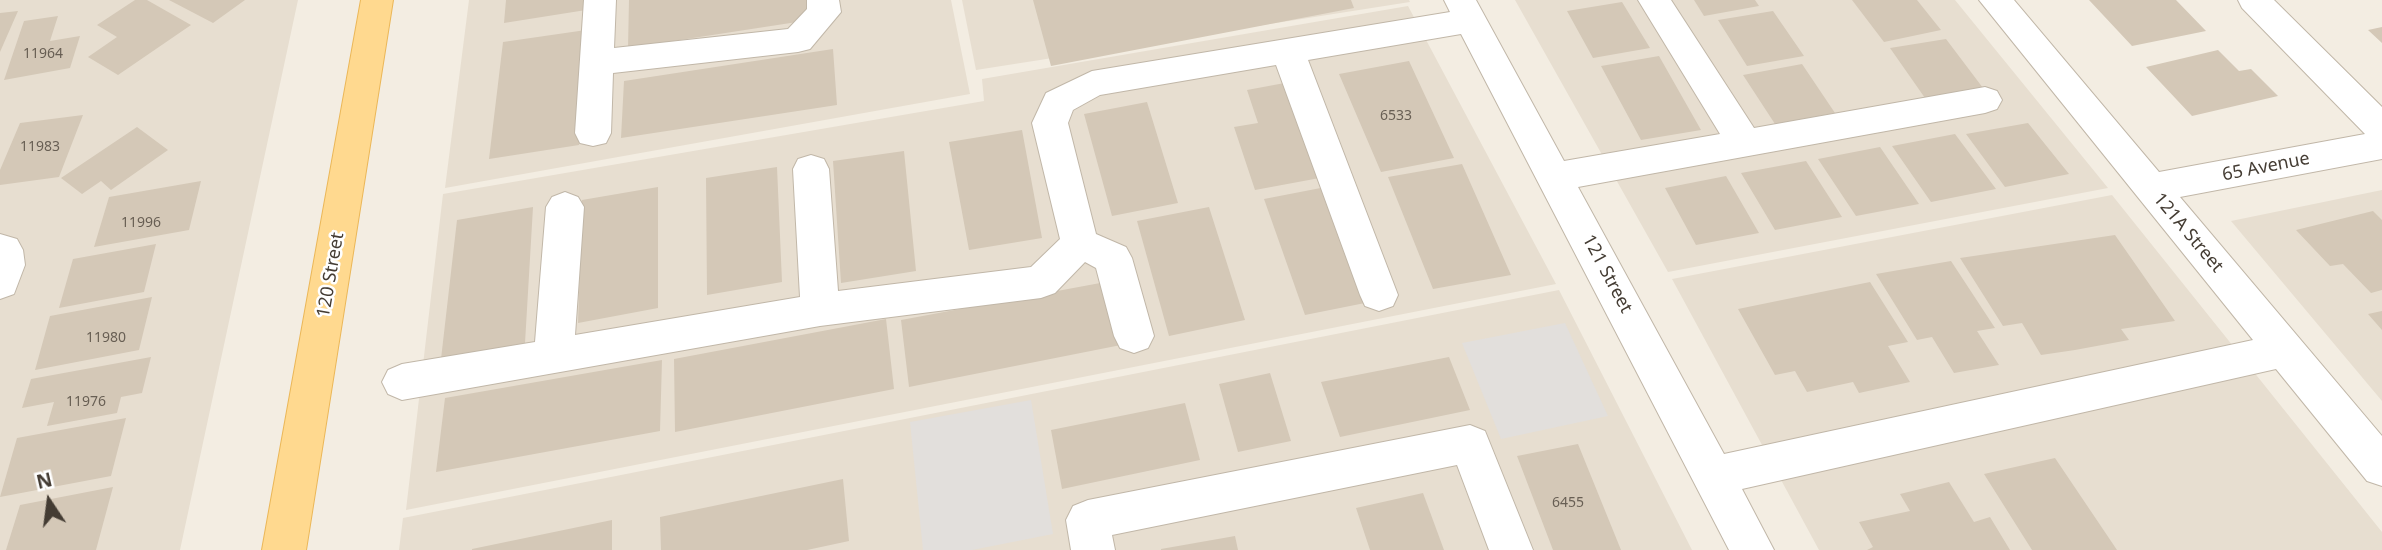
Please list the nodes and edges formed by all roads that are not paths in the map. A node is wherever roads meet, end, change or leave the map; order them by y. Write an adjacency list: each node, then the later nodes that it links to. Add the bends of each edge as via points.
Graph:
1 (377, 0): 28 (main road, 120 Street)
2 (600, 0): 9 (street)
3 (823, 0): 9 (street, via 824,12 798,40)
4 (1654, 0): 13 (street)
5 (1994, 0): 17 (street, 121A Street)
6 (2254, 0): 11 (street)
7 (1465, 10): 8 (street); 16 (street, 121 Street)
8 (1288, 51): 19 (street, via 1092,84 1058,102 1050,123); 20 (street)
9 (597, 62): 12 (street)
10 (1985, 100): 13 (street)
11 (2382, 129)
12 (593, 133)
13 (1745, 144): 16 (street)
14 (2382, 145): 17 (street, 65 Avenue)
15 (811, 169): 21 (street)
16 (1556, 177): 27 (street, 121 Street)
17 (2150, 188): 23 (street, 121A Street)
18 (565, 206): 24 (street)
19 (1080, 243): 21 (street, via 1041,282); 22 (street, via 1113,258)
20 (1379, 295)
21 (820, 310): 24 (street)
22 (1134, 336)
23 (2286, 350): 26 (street, 121A Street); 27 (street)
24 (554, 355): 25 (street)
25 (402, 382)
26 (2382, 467)
27 (1713, 476): 31 (street, 121 Street)
28 (284, 550)
29 (1093, 550): 30 (street, via 1088,520 1470,444)
30 (1511, 550)
31 (1752, 550)

